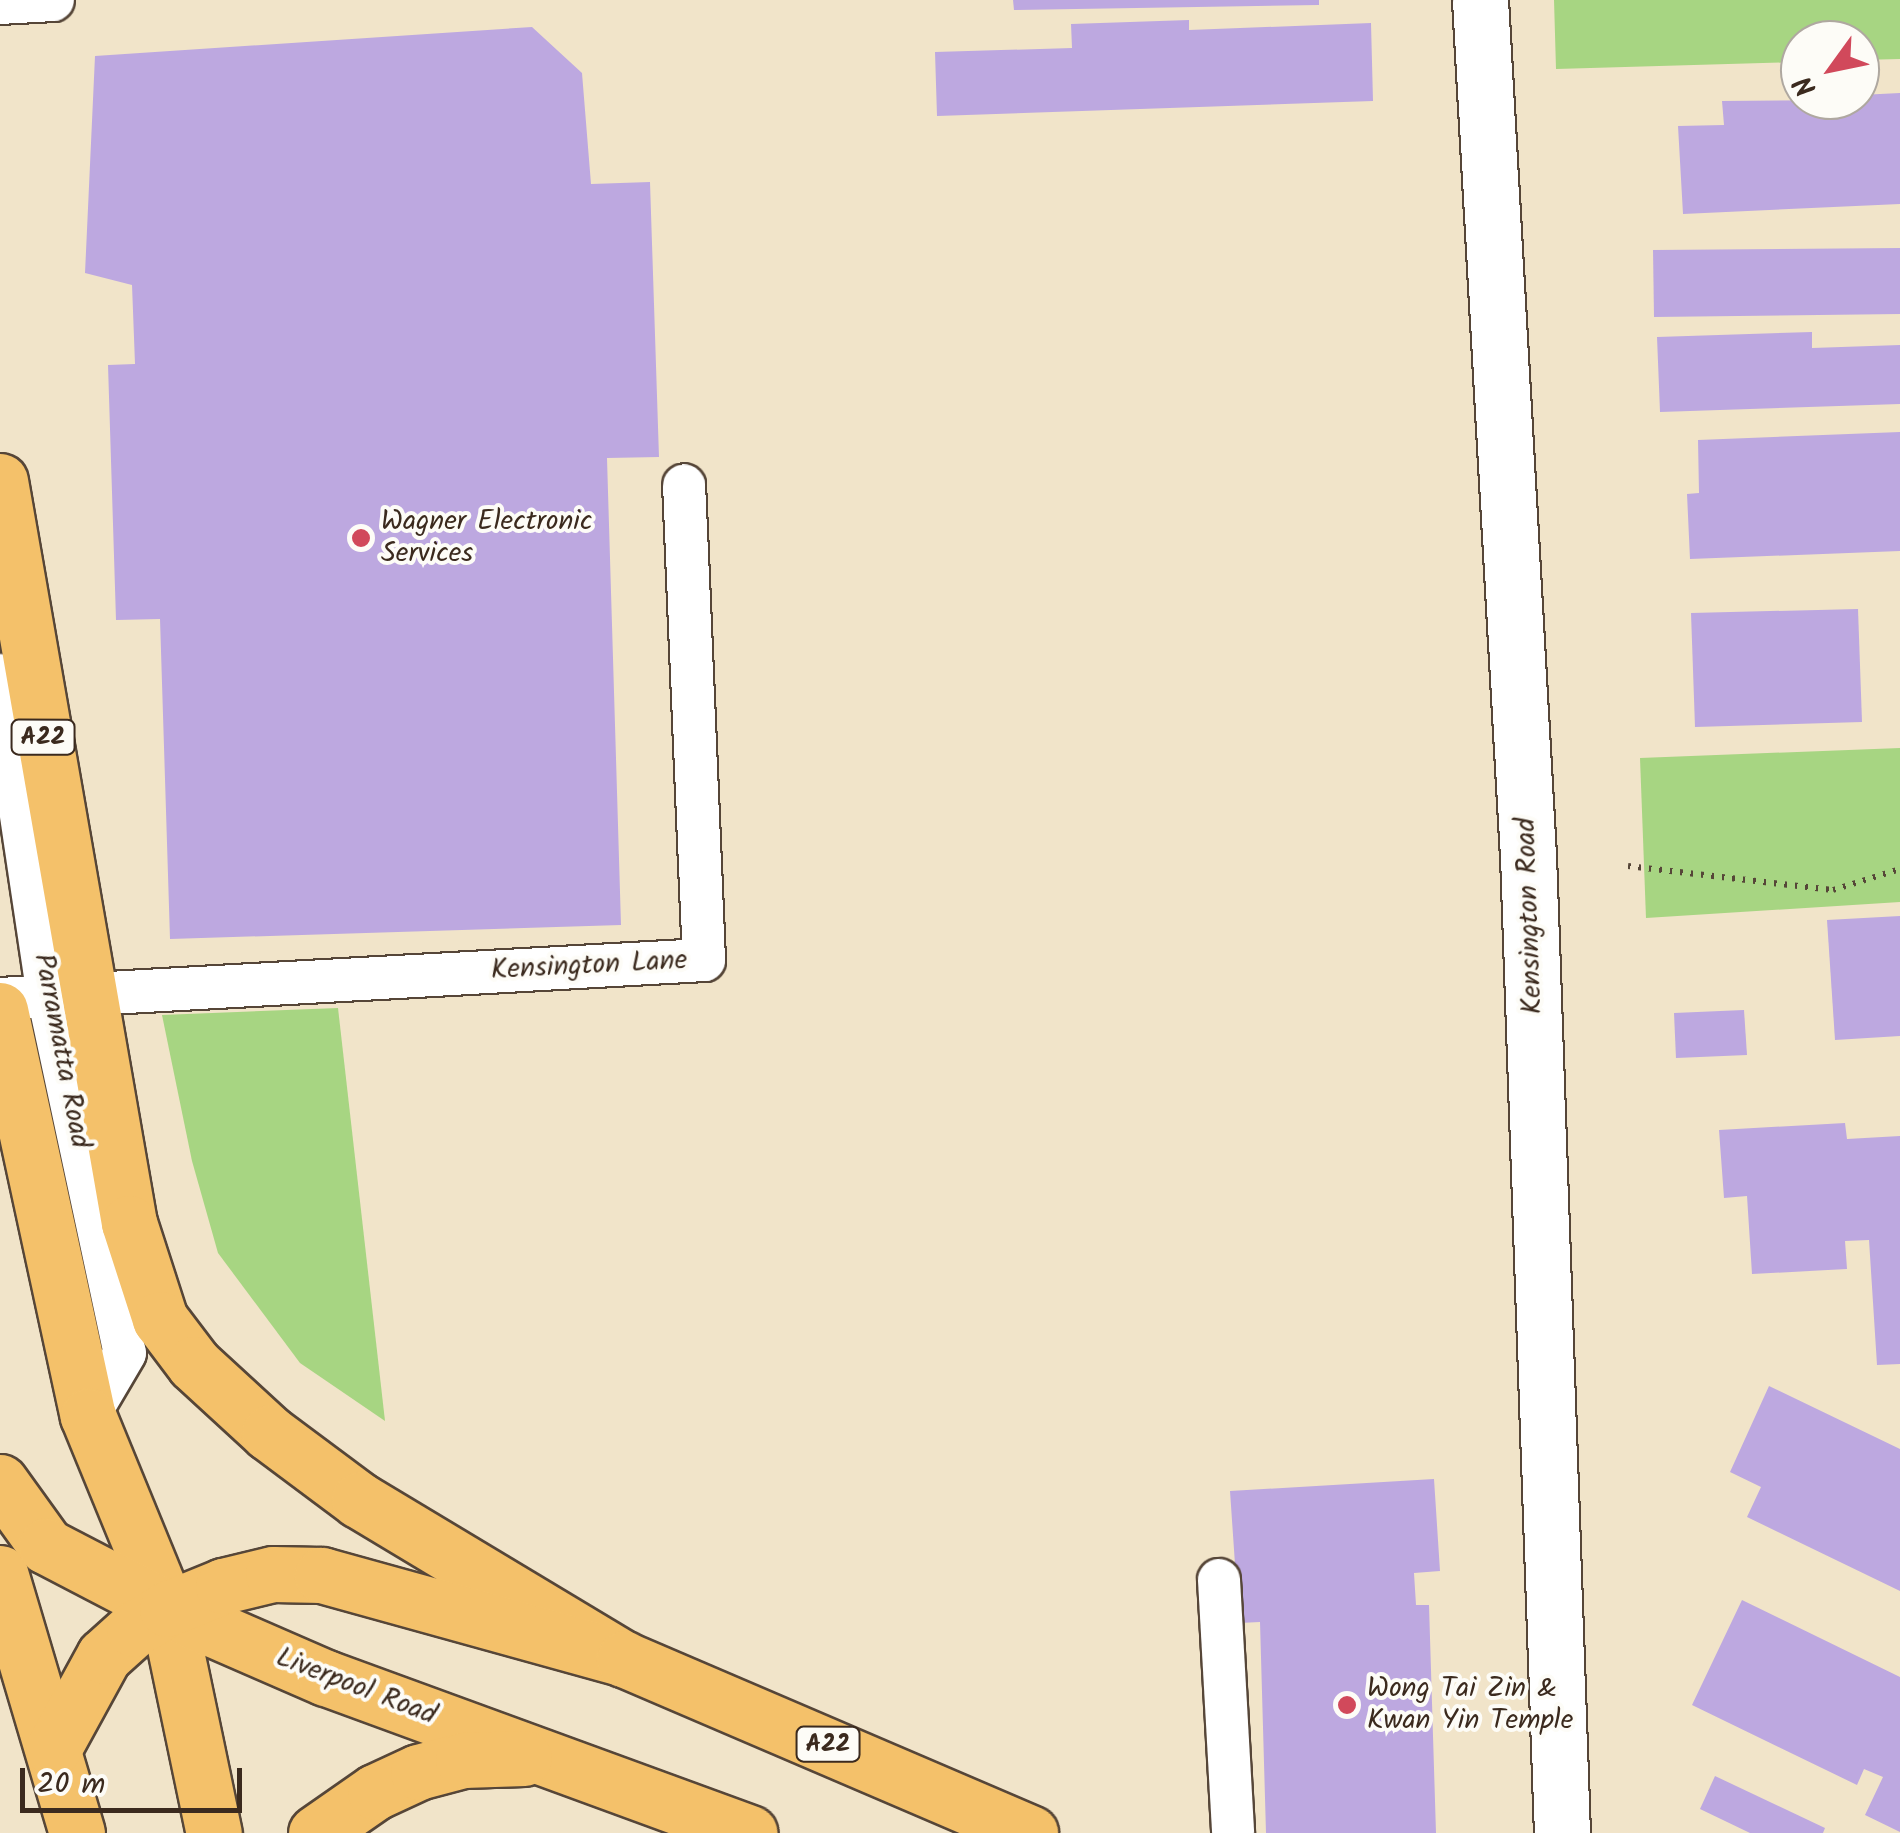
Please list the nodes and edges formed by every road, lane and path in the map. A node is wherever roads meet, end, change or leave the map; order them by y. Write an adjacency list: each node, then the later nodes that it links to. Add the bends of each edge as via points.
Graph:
1 (52, 0): 3 (lane)
2 (1480, 0): 24 (street, Kensington Road, via 1528,854)
3 (0, 2)
4 (0, 480): 10 (main road, A22)
5 (684, 485): 10 (lane, Kensington Lane, via 704,960)
6 (0, 675): 10 (lane, Parramatta Road)
7 (1628, 866): 8 (path, via 1833,890)
8 (1900, 868)
9 (0, 999): 10 (lane, Kensington Lane)
10 (45, 999): 14 (main road, Parramatta Road, via 88,1416); 15 (main road, A22, via 160,1319 194,1364 269,1433 358,1500)
11 (0, 1482): 14 (main road, Liverpool Road, via 46,1546)
12 (0, 1573): 16 (main road)
13 (1219, 1580): 23 (lane)
14 (167, 1609): 15 (main road, via 273,1574 322,1576); 16 (main road, via 104,1656); 17 (main road, Liverpool Road, via 326,1678); 19 (main road, Parramatta Road)
15 (624, 1659): 22 (main road, A22)
16 (52, 1749): 18 (main road)
17 (542, 1757): 20 (main road, via 463,1760 418,1772); 21 (main road, Liverpool Road)
18 (77, 1833)
19 (214, 1833)
20 (316, 1833)
21 (748, 1833)
22 (1030, 1833)
23 (1233, 1833)
24 (1562, 1833)

